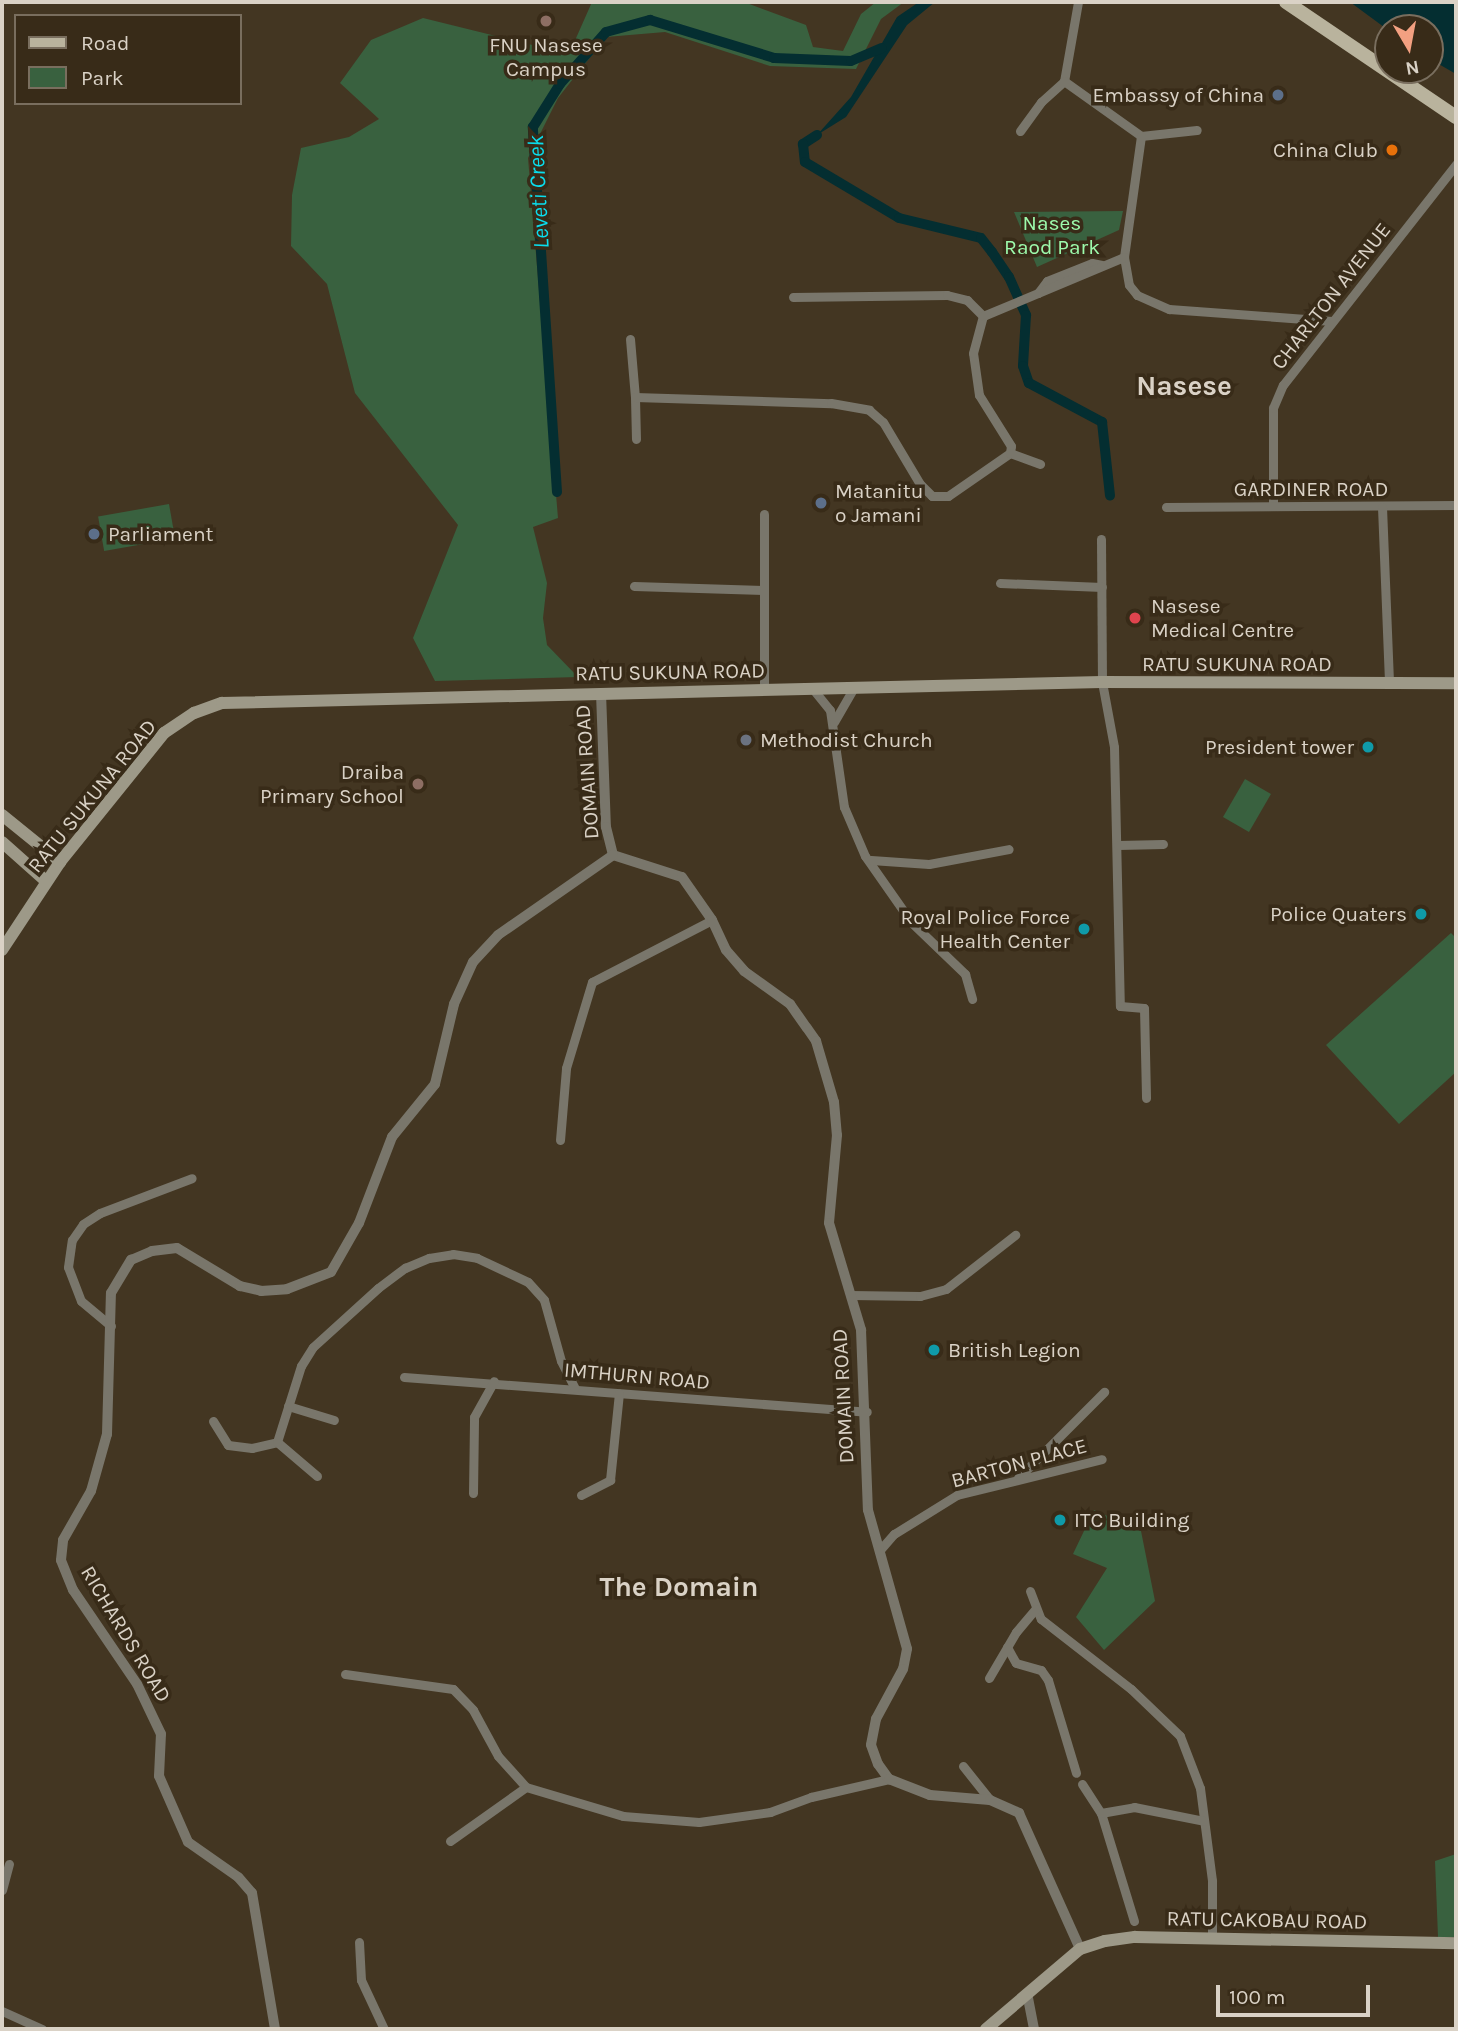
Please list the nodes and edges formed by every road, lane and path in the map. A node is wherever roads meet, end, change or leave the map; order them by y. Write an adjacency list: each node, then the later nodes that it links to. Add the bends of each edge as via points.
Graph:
1 (1078, 2): 3 (street)
2 (1286, 2): 4 (main road)
3 (1064, 81): 6 (street); 7 (street)
4 (1456, 117)
5 (1197, 130): 7 (street)
6 (1020, 131)
7 (1141, 136): 9 (street)
8 (1456, 164): 12 (street, CHARLTON AVENUE)
9 (1124, 257): 11 (street, via 1102,265 1092,263 1047,281 1038,293); 12 (street, via 1129,285 1149,303 1192,311)
10 (793, 297): 11 (street, via 947,295 967,300)
11 (983, 316): 16 (street, via 973,353 979,395 1012,446)
12 (1332, 321): 19 (street, CHARLTON AVENUE, via 1283,386 1273,408)
13 (631, 339): 14 (street)
14 (635, 397): 15 (street); 16 (street, via 831,403 869,410 883,422 932,496 948,496)
15 (636, 439)
16 (1010, 453): 17 (street)
17 (1040, 464)
18 (1456, 505): 21 (street, GARDINER ROAD)
19 (1273, 506): 20 (street, GARDINER ROAD); 21 (street, GARDINER ROAD)
20 (1166, 507)
21 (1382, 508): 30 (street)
22 (764, 514): 27 (street)
23 (1101, 539): 26 (street)
24 (1000, 583): 26 (street)
25 (634, 586): 27 (street)
26 (1102, 587): 28 (street)
27 (763, 590): 33 (street)
28 (1102, 682): 30 (main road, RATU SUKUNA ROAD); 32 (main road, RATU SUKUNA ROAD); 39 (street, via 1114,747)
29 (1456, 683): 30 (main road, RATU SUKUNA ROAD)
30 (1389, 684)
31 (812, 688): 32 (main road, RATU SUKUNA ROAD); 33 (main road, RATU SUKUNA ROAD); 35 (street)
32 (854, 688): 35 (street)
33 (764, 690): 34 (main road, RATU SUKUNA ROAD)
34 (601, 693): 41 (street, DOMAIN ROAD, via 606,827); 43 (main road, RATU SUKUNA ROAD, via 222,702 164,733)
35 (834, 722): 42 (street, via 844,807)
36 (2, 815): 43 (main road)
37 (2, 842): 44 (main road)
38 (1163, 844): 39 (street)
39 (1118, 845): 48 (street, via 1120,1006 1144,1008)
40 (1009, 849): 42 (street, via 929,864)
41 (613, 855): 45 (street, DOMAIN ROAD, via 682,877); 53 (street, RICHARDS ROAD, via 498,935 473,962 454,1004 435,1084 392,1138 359,1223 331,1272 287,1289 261,1291 240,1286 177,1248 152,1251 131,1260 118,1276 111,1293)
42 (871, 860): 47 (street, via 912,923 965,974)
43 (60, 862): 44 (main road, RATU SUKUNA ROAD)
44 (46, 881): 46 (main road, RATU SUKUNA ROAD)
45 (712, 920): 49 (street, via 592,982 566,1068); 52 (street, DOMAIN ROAD, via 726,950 744,971 790,1004 816,1041 834,1102 837,1135 828,1223)
46 (2, 950)
47 (972, 999)
48 (1146, 1098)
49 (560, 1140)
50 (192, 1178): 53 (street, via 100,1213 83,1224 72,1240 68,1267 81,1301)
51 (1015, 1235): 52 (street, via 946,1289 920,1296)
52 (851, 1295): 60 (street, DOMAIN ROAD, via 861,1329)
53 (111, 1326): 94 (street, RICHARDS ROAD, via 107,1434 92,1491 63,1540 61,1560 73,1590 137,1684 161,1734 159,1776 188,1842 252,1893)
54 (404, 1377): 55 (street, IMTHURN ROAD)
55 (494, 1381): 56 (street, IMTHURN ROAD); 67 (street, via 474,1418)
56 (575, 1388): 58 (street, IMTHURN ROAD); 59 (street, via 561,1361 544,1300 528,1282 504,1268 453,1254 405,1268 313,1347 301,1366)
57 (1104, 1392): 66 (street)
58 (619, 1393): 60 (street, IMTHURN ROAD); 68 (street, via 610,1480)
59 (288, 1406): 62 (street); 63 (street)
60 (867, 1412): 69 (street, DOMAIN ROAD, via 868,1510)
61 (213, 1420): 63 (street, via 228,1445 251,1448)
62 (334, 1420)
63 (277, 1442): 65 (street)
64 (1102, 1458): 66 (street, BARTON PLACE)
65 (317, 1476)
66 (1016, 1480): 69 (street, BARTON PLACE, via 957,1495 894,1535)
67 (473, 1493)
68 (581, 1495)
69 (878, 1551): 77 (street, DOMAIN ROAD, via 907,1649 903,1670 876,1719 872,1745)
70 (1030, 1591): 71 (street)
71 (1035, 1609): 72 (street); 82 (street, via 1180,1736 1200,1788)
72 (1007, 1647): 74 (street); 76 (street, via 1016,1663 1041,1670 1048,1680)
73 (345, 1674): 79 (street, via 453,1689 472,1710 498,1756)
74 (989, 1678)
75 (963, 1766): 80 (street)
76 (1076, 1773)
77 (890, 1779): 79 (street, via 811,1797 770,1812 699,1822 623,1816); 80 (street, via 930,1795)
78 (1082, 1784): 81 (street)
79 (526, 1787): 83 (street)
80 (990, 1800): 90 (street, via 1019,1813)
81 (1101, 1812): 82 (street, via 1134,1807); 86 (street)
82 (1204, 1821): 87 (street, via 1212,1881)
83 (450, 1841)
84 (9, 1864): 85 (street)
85 (2, 1889)
86 (1134, 1921)
87 (1212, 1938): 89 (main road, RATU CAKOBAU ROAD); 90 (main road, RATU CAKOBAU ROAD, via 1135,1937)
88 (359, 1942): 95 (street, via 361,1980)
89 (1456, 1943)
90 (1080, 1949): 91 (main road)
91 (1028, 1998): 96 (main road); 97 (street)
92 (2, 2011): 93 (street)
93 (42, 2029)
94 (275, 2029)
95 (384, 2029)
96 (986, 2029)
97 (1034, 2029)

